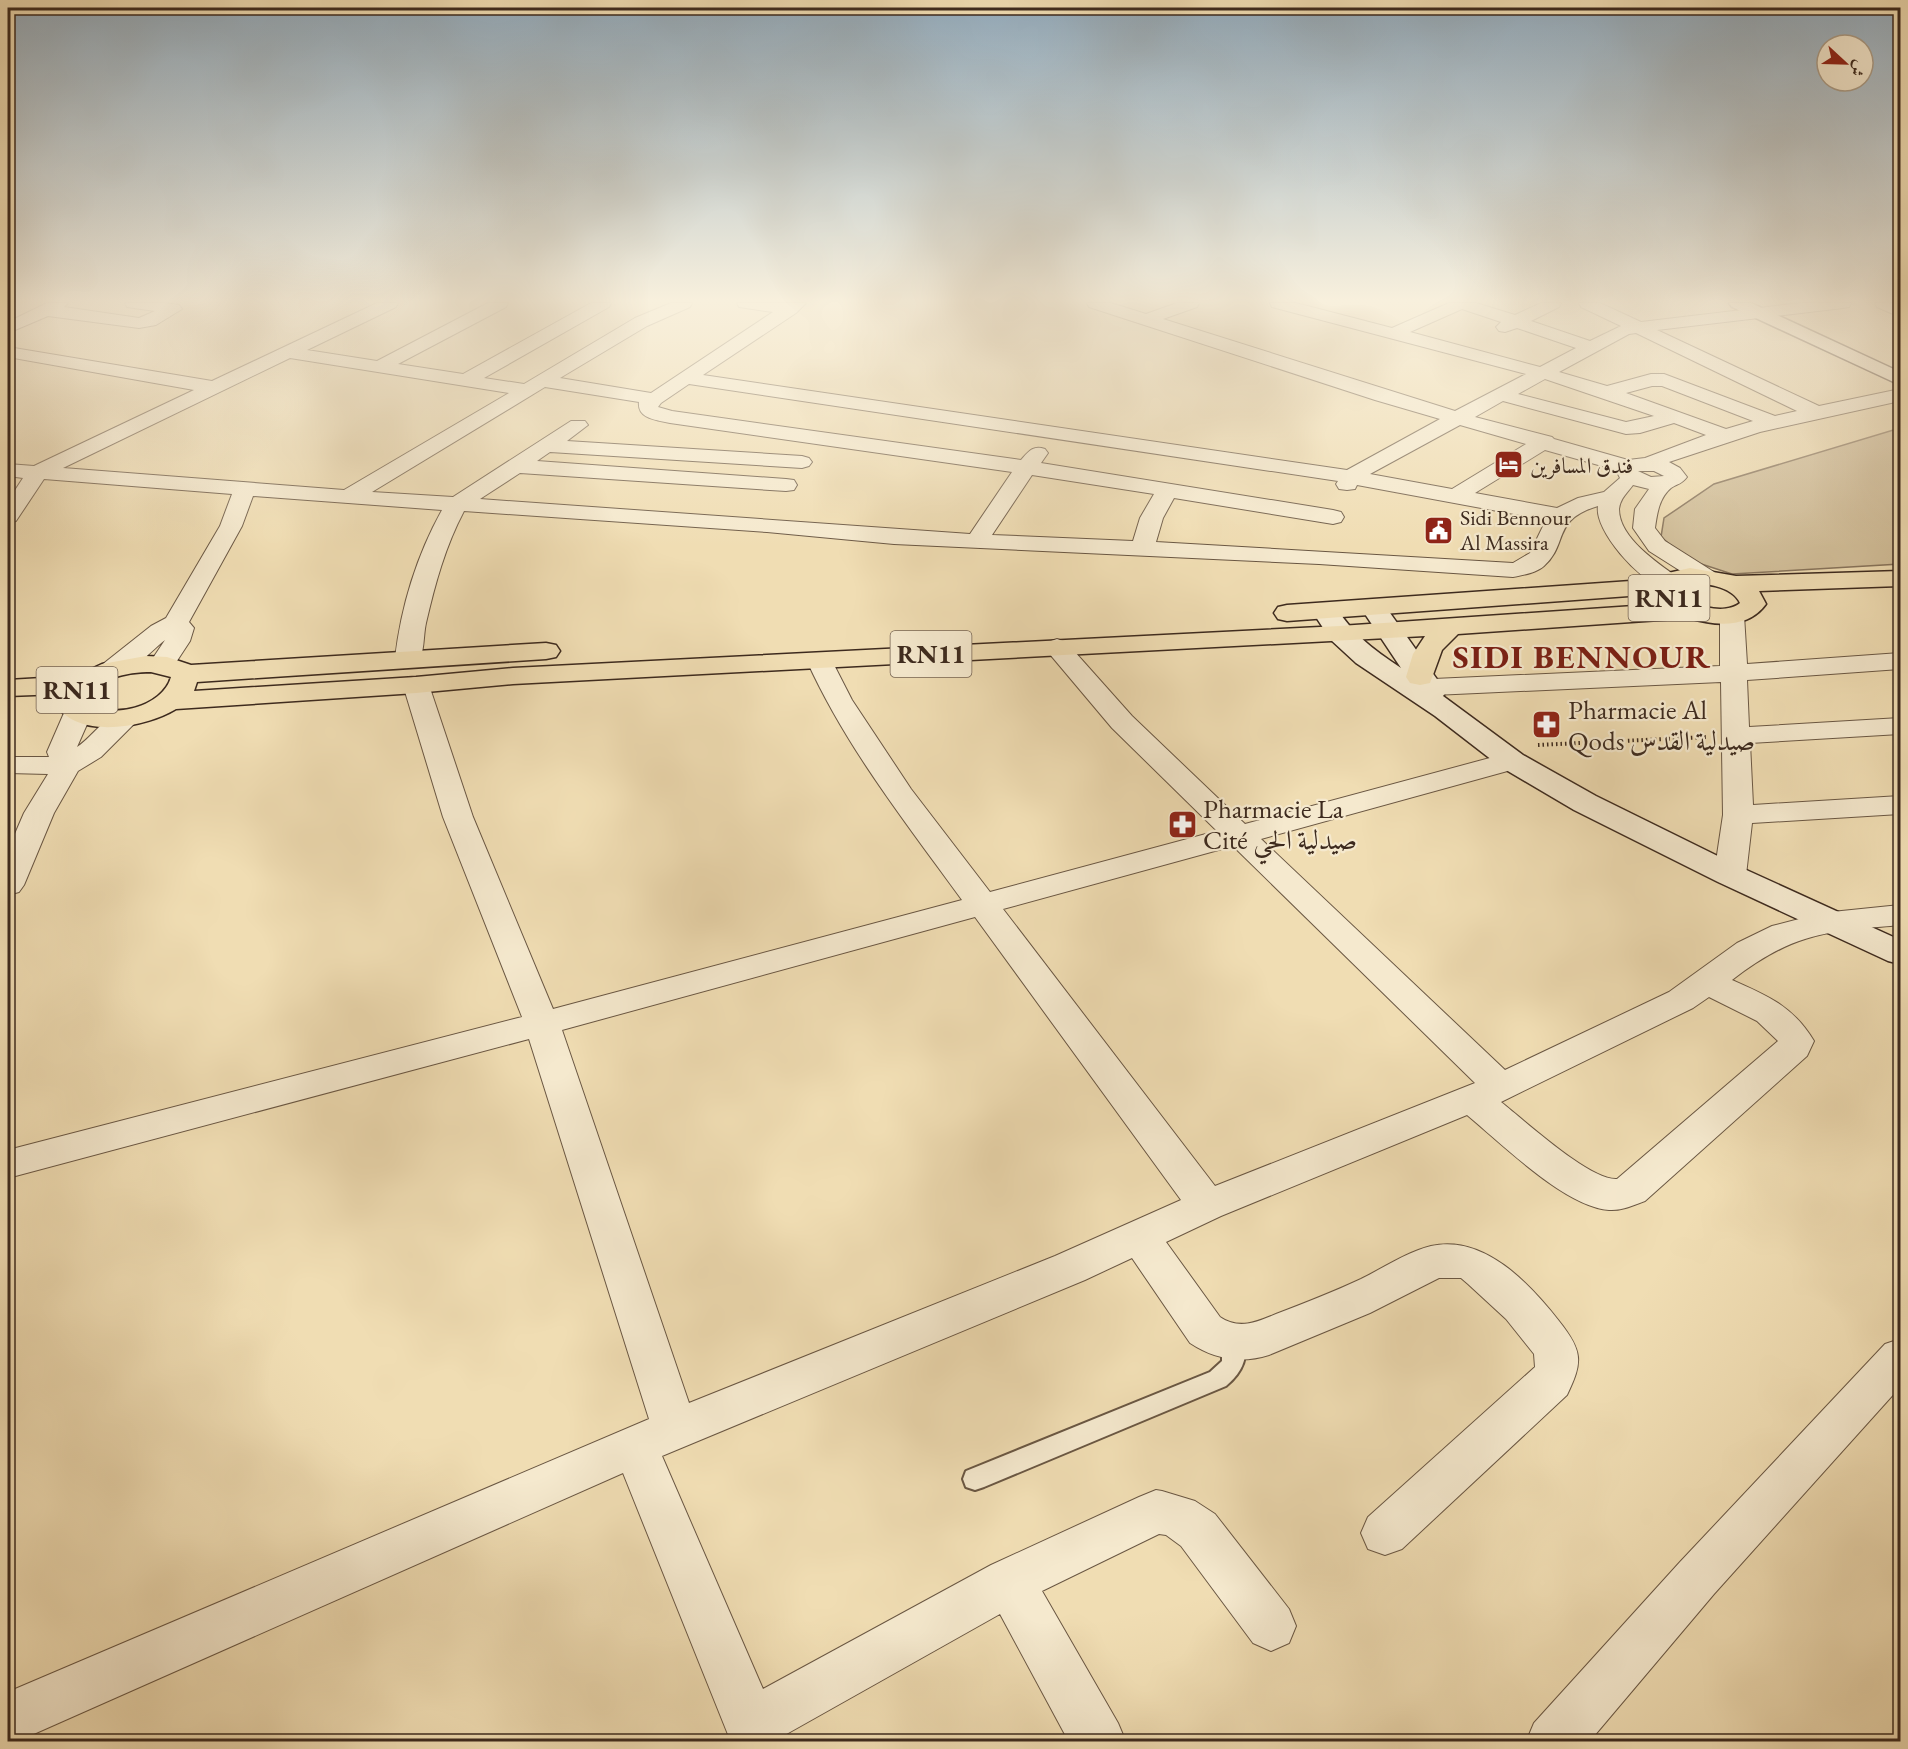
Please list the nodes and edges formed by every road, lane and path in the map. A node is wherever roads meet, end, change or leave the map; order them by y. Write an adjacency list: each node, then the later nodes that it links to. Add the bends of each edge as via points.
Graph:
1 (197, 385): 13 (street)
2 (216, 385): 13 (street)
3 (519, 385): 12 (street)
4 (677, 385): 17 (street)
5 (730, 385): 18 (street)
6 (1345, 385): 22 (street)
7 (1521, 385): 16 (street)
8 (1583, 385): 14 (street)
9 (1634, 385): 14 (street)
10 (1676, 385): 23 (street)
11 (1758, 385): 20 (street)
12 (535, 386): 17 (street); 43 (street)
13 (211, 387): 37 (street)
14 (1608, 392): 21 (street)
15 (1900, 394): 20 (street)
16 (1501, 395): 21 (street, via 1626,428); 22 (street)
17 (654, 399): 27 (street, via 647,408 659,415)
18 (854, 404): 25 (street); 27 (street)
19 (1900, 408): 30 (street)
20 (1816, 412): 23 (street)
21 (1677, 417): 26 (street)
22 (1458, 418): 28 (street); 38 (street)
23 (1773, 422): 26 (street)
24 (578, 425): 29 (street)
25 (1057, 432): 33 (street); 38 (street)
26 (1725, 435): 35 (street, via 1675,451)
27 (824, 436): 31 (street); 33 (street)
28 (1545, 441): 35 (street); 42 (street)
29 (547, 446): 31 (street); 32 (street)
30 (1724, 456)
31 (802, 462): 39 (street)
32 (516, 466): 36 (street); 45 (street)
33 (1028, 466): 41 (street); 51 (street)
34 (8, 470): 37 (street)
35 (1637, 470): 44 (street); 54 (street, via 1665,468 1677,477 1646,509 1644,528 1657,546)
36 (600, 471): 39 (street); 46 (street)
37 (38, 472): 40 (street); 47 (street)
38 (1351, 477): 42 (street); 49 (street)
39 (786, 485): 50 (street)
40 (245, 489): 43 (street); 63 (street, via 231,526)
41 (1168, 490): 49 (street); 52 (street, via 1149,521)
42 (1456, 496): 48 (street)
43 (348, 497): 45 (street)
44 (1611, 497): 48 (street, via 1591,501); 56 (street, via 1610,518 1619,539)
45 (456, 505): 46 (street); 71 (street, via 439,536 424,581 411,632)
46 (563, 512): 50 (street)
47 (8, 516)
48 (1562, 516): 53 (street, via 1538,561 1526,569)
49 (1334, 517): 53 (street)
50 (767, 525): 51 (street)
51 (976, 542): 52 (street)
52 (1144, 550): 53 (street)
53 (1319, 557)
54 (1706, 577): 56 (main road, RN11, via 1677,578); 57 (main road, RN11)
55 (1900, 579): 57 (main road, RN11)
56 (1666, 584): 60 (main road, RN11, via 1666,594 1674,603); 62 (main road, RN11)
57 (1734, 584): 59 (main road, RN11, via 1749,594)
58 (1900, 596): 59 (main road, RN11)
59 (1743, 609): 60 (main road, RN11, via 1704,614); 72 (street)
60 (1690, 610): 64 (main road, RN11)
61 (1324, 611): 62 (main road, RN11); 65 (main road); 71 (main road, RN11, via 837,639)
62 (1381, 620): 64 (main road, RN11); 65 (main road, RN11); 74 (main road)
63 (176, 623): 69 (street, via 181,628); 70 (street, via 160,631)
64 (1451, 626): 74 (main road, via 1429,646 1422,662)
65 (1340, 634): 66 (main road, RN11); 74 (main road, via 1366,657)
66 (1057, 647): 67 (main road, RN11); 86 (street, via 1122,722)
67 (820, 661): 71 (main road, RN11, via 513,675); 89 (street, via 860,736)
68 (1900, 661): 72 (street)
69 (174, 669): 70 (main road, RN11, via 129,665); 71 (main road, RN11); 76 (main road, via 186,685)
70 (112, 670): 75 (main road, RN11)
71 (412, 672): 76 (main road, RN11); 94 (street, via 458,817)
72 (1735, 673): 74 (street); 80 (street)
73 (8, 688): 75 (main road, RN11)
74 (1426, 690): 81 (main road)
75 (77, 701): 77 (main road, RN11); 78 (main road, RN11, via 98,718); 83 (street, via 62,752)
76 (171, 701): 78 (main road, RN11)
77 (8, 708)
78 (127, 717): 83 (street, via 91,751)
79 (1900, 726): 80 (street)
80 (1735, 736): 81 (path); 85 (street)
81 (1503, 754): 86 (street); 87 (main road, via 1585,804)
82 (8, 765): 83 (street)
83 (67, 766): 88 (street, via 39,813)
84 (1900, 805): 85 (street)
85 (1738, 814): 87 (street)
86 (1239, 835): 89 (street); 95 (street)
87 (1730, 875): 91 (main road)
88 (8, 885)
89 (983, 905): 94 (street); 97 (street)
90 (1900, 915): 91 (street)
91 (1830, 921): 92 (main road); 93 (street, via 1790,930 1768,940)
92 (1900, 953)
93 (1708, 983): 95 (street, via 1635,1024); 95 (street, via 1782,1022 1796,1041 1794,1047 1631,1190 1608,1195 1577,1182)
94 (542, 1024): 96 (street); 101 (street)
95 (1486, 1093): 97 (street)
96 (8, 1164)
97 (1207, 1205): 98 (street)
98 (1139, 1236): 99 (street, via 1205,1330); 101 (street)
99 (1233, 1342): 102 (lane, via 1235,1361 1218,1379); 103 (street, via 1254,1342 1355,1301 1433,1262 1446,1261 1475,1267 1544,1331 1557,1356 1558,1368 1551,1382)
100 (1900, 1357): 109 (street)
101 (656, 1439): 106 (street); 107 (street)
102 (975, 1479)
103 (1385, 1533)
104 (1009, 1582): 105 (street, via 1156,1512 1167,1512 1198,1530); 107 (street); 108 (street)
105 (1271, 1626)
106 (8, 1718)
107 (755, 1733)
108 (1099, 1742)
109 (1553, 1742)

